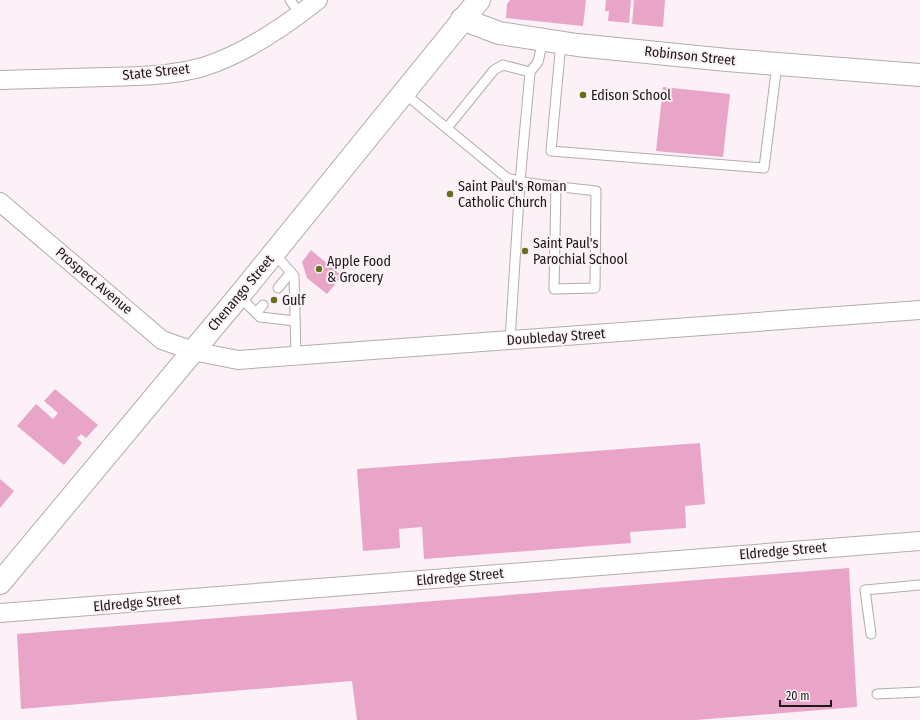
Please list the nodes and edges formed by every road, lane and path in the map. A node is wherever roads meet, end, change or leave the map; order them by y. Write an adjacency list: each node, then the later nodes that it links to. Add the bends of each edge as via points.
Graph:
1 (318, 0): 3 (street, State Street)
2 (478, 0): 4 (street, Chenango Street)
3 (295, 7): 9 (street, State Street, via 248,48 183,72)
4 (462, 19): 5 (street, Robinson Street, via 499,33); 10 (street, Chenango Street)
5 (552, 41): 6 (street, Robinson Street); 6 (lane, via 551,151 764,168); 7 (lane)
6 (777, 64): 8 (street, Robinson Street)
7 (530, 72): 11 (lane, via 503,65 494,70); 12 (lane)
8 (920, 75)
9 (0, 80)
10 (404, 93): 11 (lane); 15 (street, Chenango Street)
11 (447, 128): 12 (lane, via 507,178)
12 (520, 182): 13 (lane); 23 (lane)
13 (556, 186): 13 (lane, via 596,191 595,288 554,289)
14 (0, 202): 24 (street, Prospect Avenue, via 162,340)
15 (274, 253): 16 (lane); 18 (street, Chenango Street)
16 (291, 272): 17 (lane); 22 (lane, via 294,276)
17 (278, 288)
18 (239, 296): 21 (lane); 24 (street, Chenango Street)
19 (263, 305): 21 (lane)
20 (920, 310): 23 (street, Doubleday Street)
21 (256, 313): 22 (lane, via 260,317)
22 (295, 321): 25 (lane)
23 (510, 340): 25 (street, Doubleday Street)
24 (193, 350): 25 (street, Doubleday Street, via 238,360); 27 (street, Chenango Street)
25 (296, 356)
26 (920, 541): 29 (street, Eldredge Street)
27 (0, 583)
28 (920, 585): 30 (lane, via 865,590)
29 (0, 614)
30 (871, 634)
31 (920, 692): 32 (lane)
32 (877, 694)

